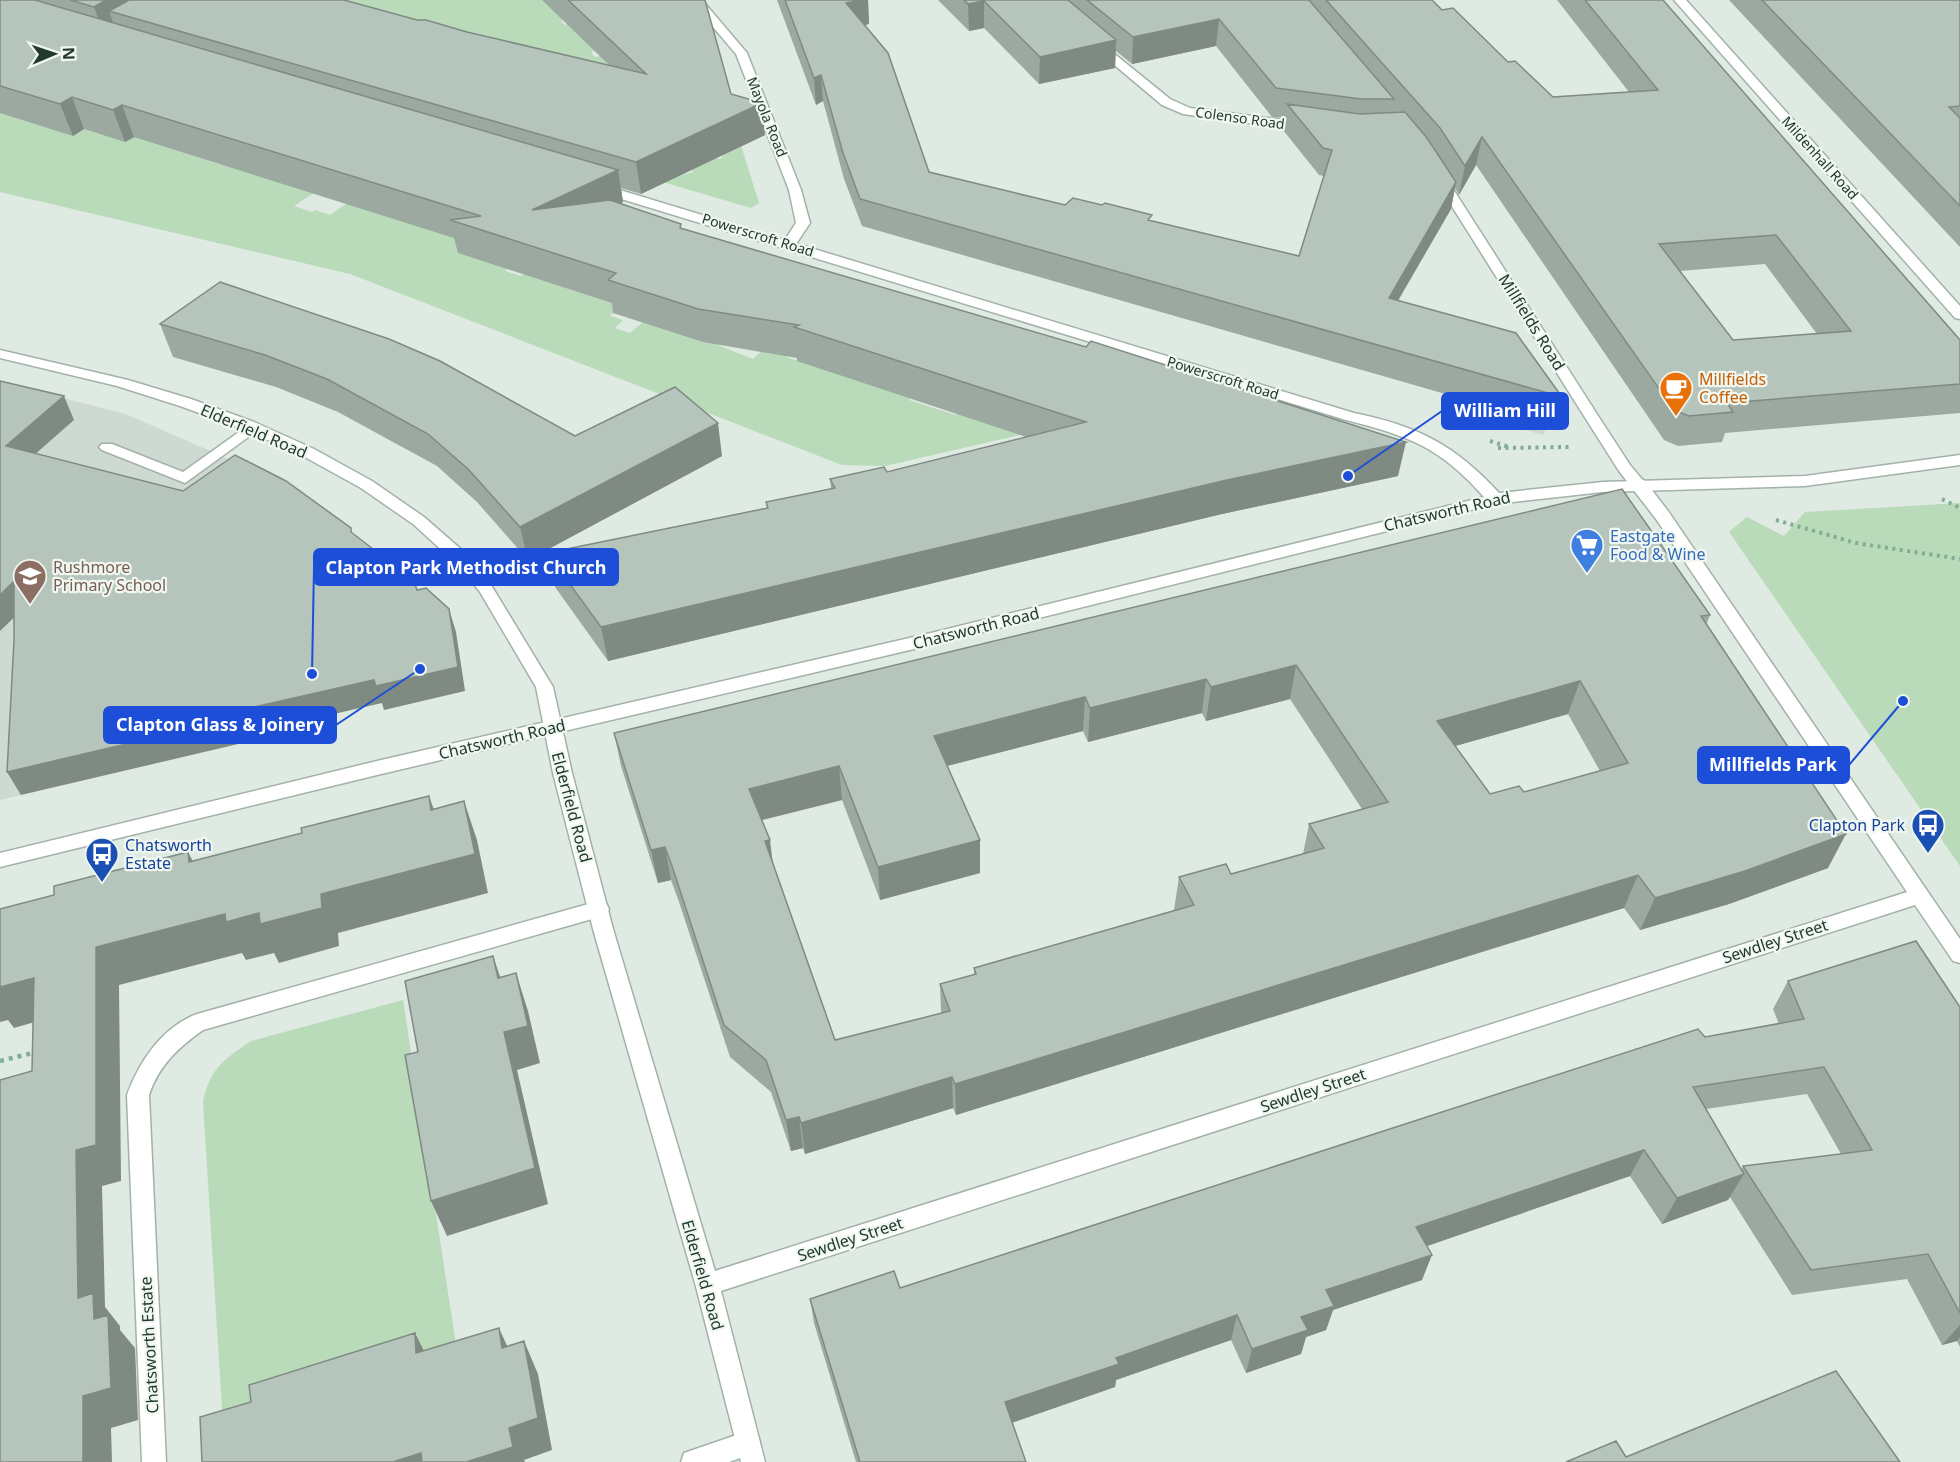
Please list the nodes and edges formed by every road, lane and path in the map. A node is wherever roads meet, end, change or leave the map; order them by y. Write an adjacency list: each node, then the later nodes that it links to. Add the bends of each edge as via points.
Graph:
1 (696, 0): 7 (street, Mayola Road, via 741,53 795,190 803,223)
2 (1680, 0): 8 (street, Mildenhall Road)
3 (1087, 37): 4 (street, Colenso Road, via 1166,102 1187,111)
4 (1322, 129)
5 (1434, 168): 11 (street, Millfields Road)
6 (587, 184): 7 (street, Powerscroft Road)
7 (789, 244): 17 (street, Powerscroft Road, via 1351,417 1408,431 1449,452)
8 (1960, 315)
9 (0, 354): 10 (street, Elderfield Road, via 127,385)
10 (253, 428): 12 (street, via 185,478); 21 (street, Elderfield Road, via 366,483 465,562 492,596 541,680)
11 (1611, 446): 13 (path); 15 (street, Millfields Road)
12 (106, 447)
13 (1513, 448)
14 (1960, 460): 15 (street, Chatsworth Road, via 1785,482)
15 (1638, 484): 17 (street, Chatsworth Road, via 1572,487); 23 (street, Millfields Road)
16 (1941, 498): 18 (path)
17 (1495, 499): 21 (street, Chatsworth Road)
18 (1960, 508)
19 (1768, 517): 20 (path, via 1856,543)
20 (1960, 560)
21 (552, 728): 22 (street, Chatsworth Road); 24 (street, Elderfield Road)
22 (0, 860)
23 (1918, 896): 25 (street, Millfields Road); 28 (street, Sewdley Street)
24 (599, 909): 28 (street, Elderfield Road); 30 (street, Chatsworth Estate, via 197,1023 169,1043 146,1070 138,1095)
25 (1960, 955)
26 (46, 1050): 27 (path)
27 (0, 1061)
28 (707, 1285): 29 (street, Elderfield Road)
29 (750, 1453): 31 (street)
30 (154, 1462)
31 (693, 1462)

